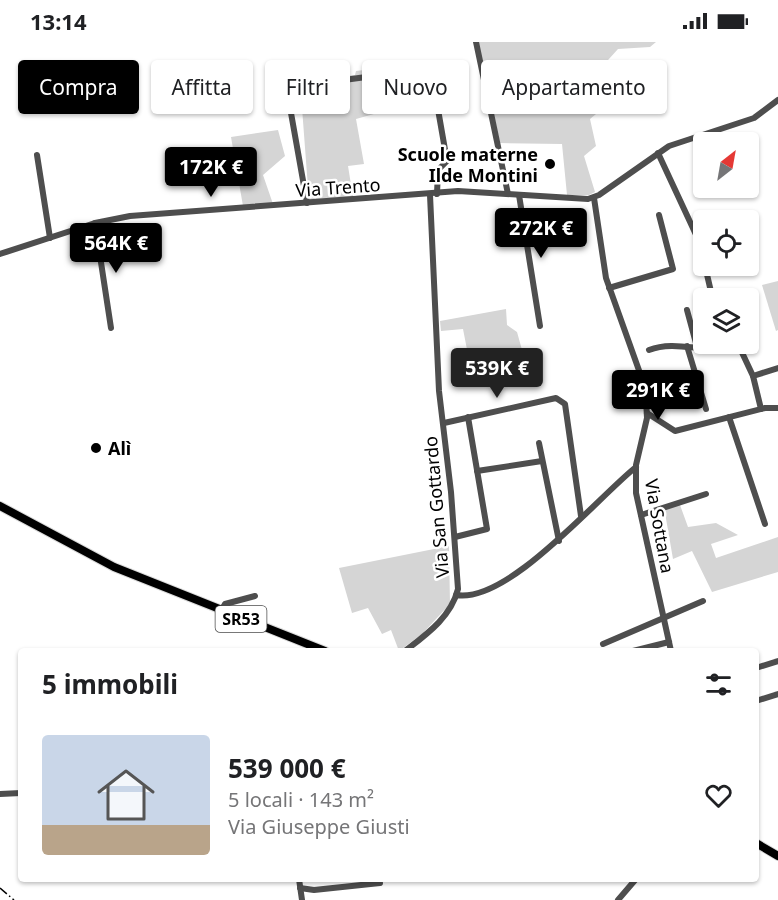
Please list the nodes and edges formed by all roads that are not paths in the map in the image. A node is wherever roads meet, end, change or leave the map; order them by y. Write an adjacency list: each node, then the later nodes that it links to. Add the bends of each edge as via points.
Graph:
1 (476, 42): 8 (street)
2 (350, 79): 7 (street, Via San Gottardo, via 425,69 436,98 447,161 438,170)
3 (776, 103): 5 (street, via 754,118 675,143)
4 (291, 114): 11 (street)
5 (658, 153): 10 (street); 14 (street)
6 (37, 155): 15 (street)
7 (434, 194): 8 (street, Via Trento); 11 (street, Via Trento); 34 (street, Via San Gottardo, via 429,213)
8 (508, 194): 9 (street, Via Trento)
9 (519, 195): 10 (street, Via Trento); 19 (street)
10 (594, 198): 17 (street, Via Sottana)
11 (307, 203): 13 (street, Via Trento, via 130,216)
12 (659, 215): 17 (street, via 673,269)
13 (95, 223): 15 (street, Via Trento); 20 (street)
14 (693, 228)
15 (50, 238): 16 (street, Via Trento)
16 (0, 254)
17 (609, 288): 31 (street, Via Sottana, via 641,376)
18 (687, 310): 21 (street)
19 (540, 326)
20 (111, 328)
21 (693, 332)
22 (687, 346): 23 (street); 24 (street); 29 (street)
23 (693, 347)
24 (649, 350)
25 (741, 354): 27 (street)
26 (778, 368): 27 (street)
27 (753, 376): 30 (street)
28 (778, 408): 30 (street)
29 (706, 409)
30 (760, 409): 33 (street)
31 (647, 413): 33 (street, via 675,431); 37 (street, Via Sottana)
32 (468, 417): 34 (street); 38 (street); 42 (street, via 556,398 565,404)
33 (729, 417): 43 (street)
34 (444, 423): 44 (street, Via San Gottardo)
35 (539, 442): 36 (street)
36 (543, 461): 38 (street); 45 (street)
37 (636, 467): 41 (street, Via Sottana); 42 (street)
38 (477, 471): 44 (street, via 487,529)
39 (706, 494): 41 (street)
40 (0, 506): 49 (main road, SR53, via 128,574)
41 (640, 515): 50 (street, Via Sottana)
42 (581, 516): 45 (street)
43 (765, 524)
44 (455, 537): 47 (street, Via San Gottardo)
45 (559, 541): 47 (street, via 499,583 476,595)
46 (255, 596): 49 (street, via 225,604)
47 (456, 596): 54 (street, Via San Gottardo, via 443,619)
48 (703, 602): 50 (street)
49 (221, 611): 53 (main road, SR53)
50 (663, 618): 51 (street, Via Sottana); 52 (street)
51 (669, 642): 55 (street); 56 (street, Via Sottana)
52 (603, 644)
53 (317, 648)
54 (409, 648)
55 (645, 648)
56 (670, 648)
57 (778, 661): 58 (street)
58 (759, 667)
59 (778, 694): 60 (street)
60 (759, 700)
61 (18, 793): 62 (street)
62 (0, 794)
63 (759, 845): 64 (main road)
64 (778, 856)
65 (299, 882): 68 (street)
66 (633, 882): 70 (street)
67 (380, 883): 68 (street)
68 (300, 888): 69 (street)
69 (302, 900)
70 (618, 900)

